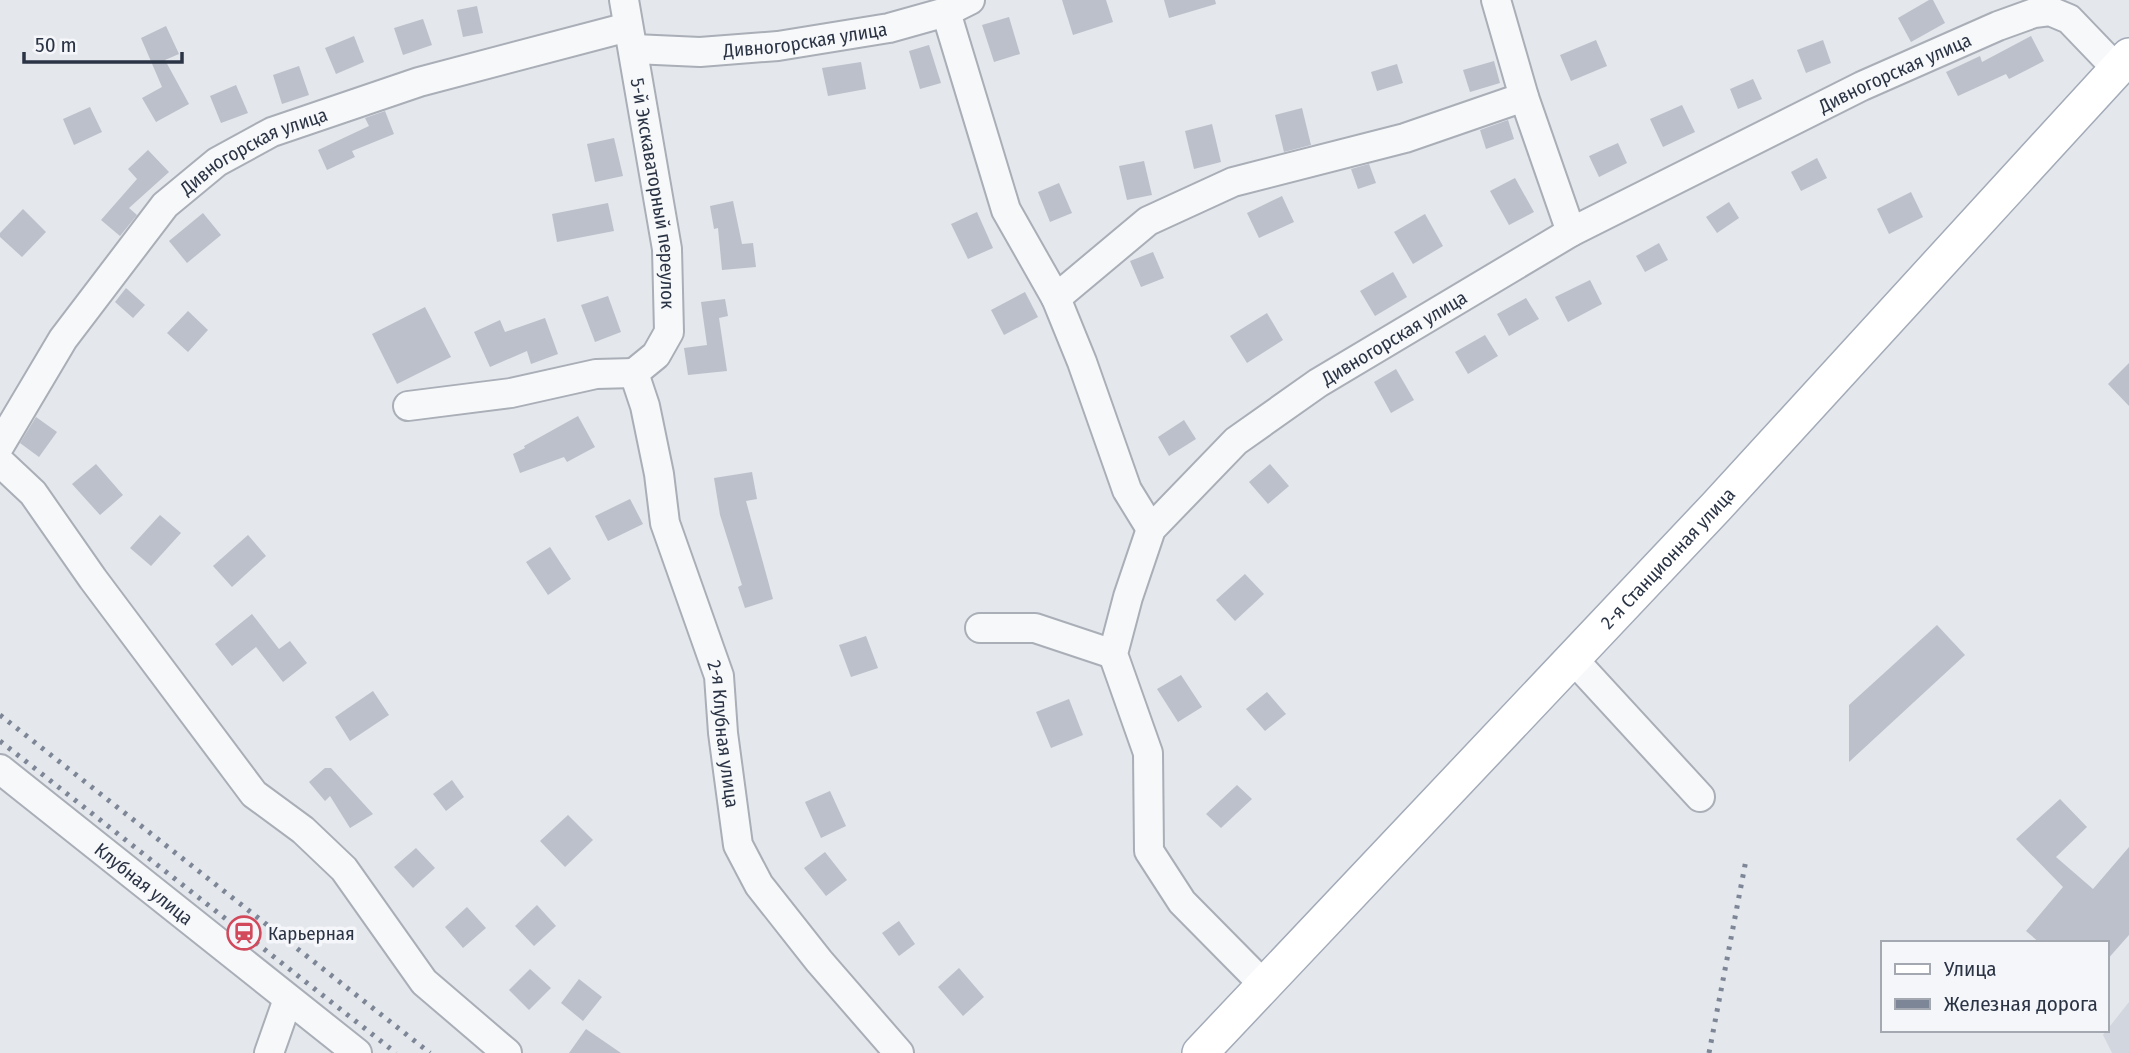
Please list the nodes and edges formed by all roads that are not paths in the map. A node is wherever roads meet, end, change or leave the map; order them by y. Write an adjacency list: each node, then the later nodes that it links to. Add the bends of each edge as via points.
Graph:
1 (1496, 0): 5 (street)
2 (958, 6): 3 (street, Дивногорская улица, via 889,28 778,46 700,52); 7 (street, via 1006,209)
3 (629, 25): 8 (street, 5-й Экскаваторный переулок, via 667,249 668,332 656,355); 10 (street, Дивногорская улица, via 419,82 272,132 217,162 165,205 63,339)
4 (2123, 63): 6 (street, Дивногорская улица, via 2069,19 2050,11 2034,13 1862,86); 15 (main road, 2-я Станционная улица)
5 (1524, 97): 6 (street); 7 (street, via 1405,138 1234,183 1148,221)
6 (1571, 232): 12 (street, Дивногорская улица, via 1318,383 1236,441)
7 (1056, 298): 12 (street, via 1127,490)
8 (634, 373): 9 (street, via 596,374 511,393); 23 (street, 2-я Клубная улица, via 645,406 665,523 719,676 738,845 759,885)
9 (408, 406)
10 (0, 445)
11 (0, 461): 22 (street, via 33,493 254,794 303,830 344,869 424,982)
12 (1151, 529): 14 (street, Дивногорская улица)
13 (980, 628): 14 (street, via 1035,628)
14 (1113, 654): 18 (street, via 1148,753 1149,851 1182,902)
15 (1573, 659): 17 (street); 18 (main road, 2-я Станционная улица)
16 (0, 769): 19 (street, Клубная улица)
17 (1700, 797)
18 (1265, 986): 24 (main road, 2-я Станционная улица)
19 (288, 999): 20 (street); 21 (street, Клубная улица)
20 (269, 1053)
21 (357, 1053)
22 (507, 1053)
23 (899, 1053)
24 (1200, 1053)

